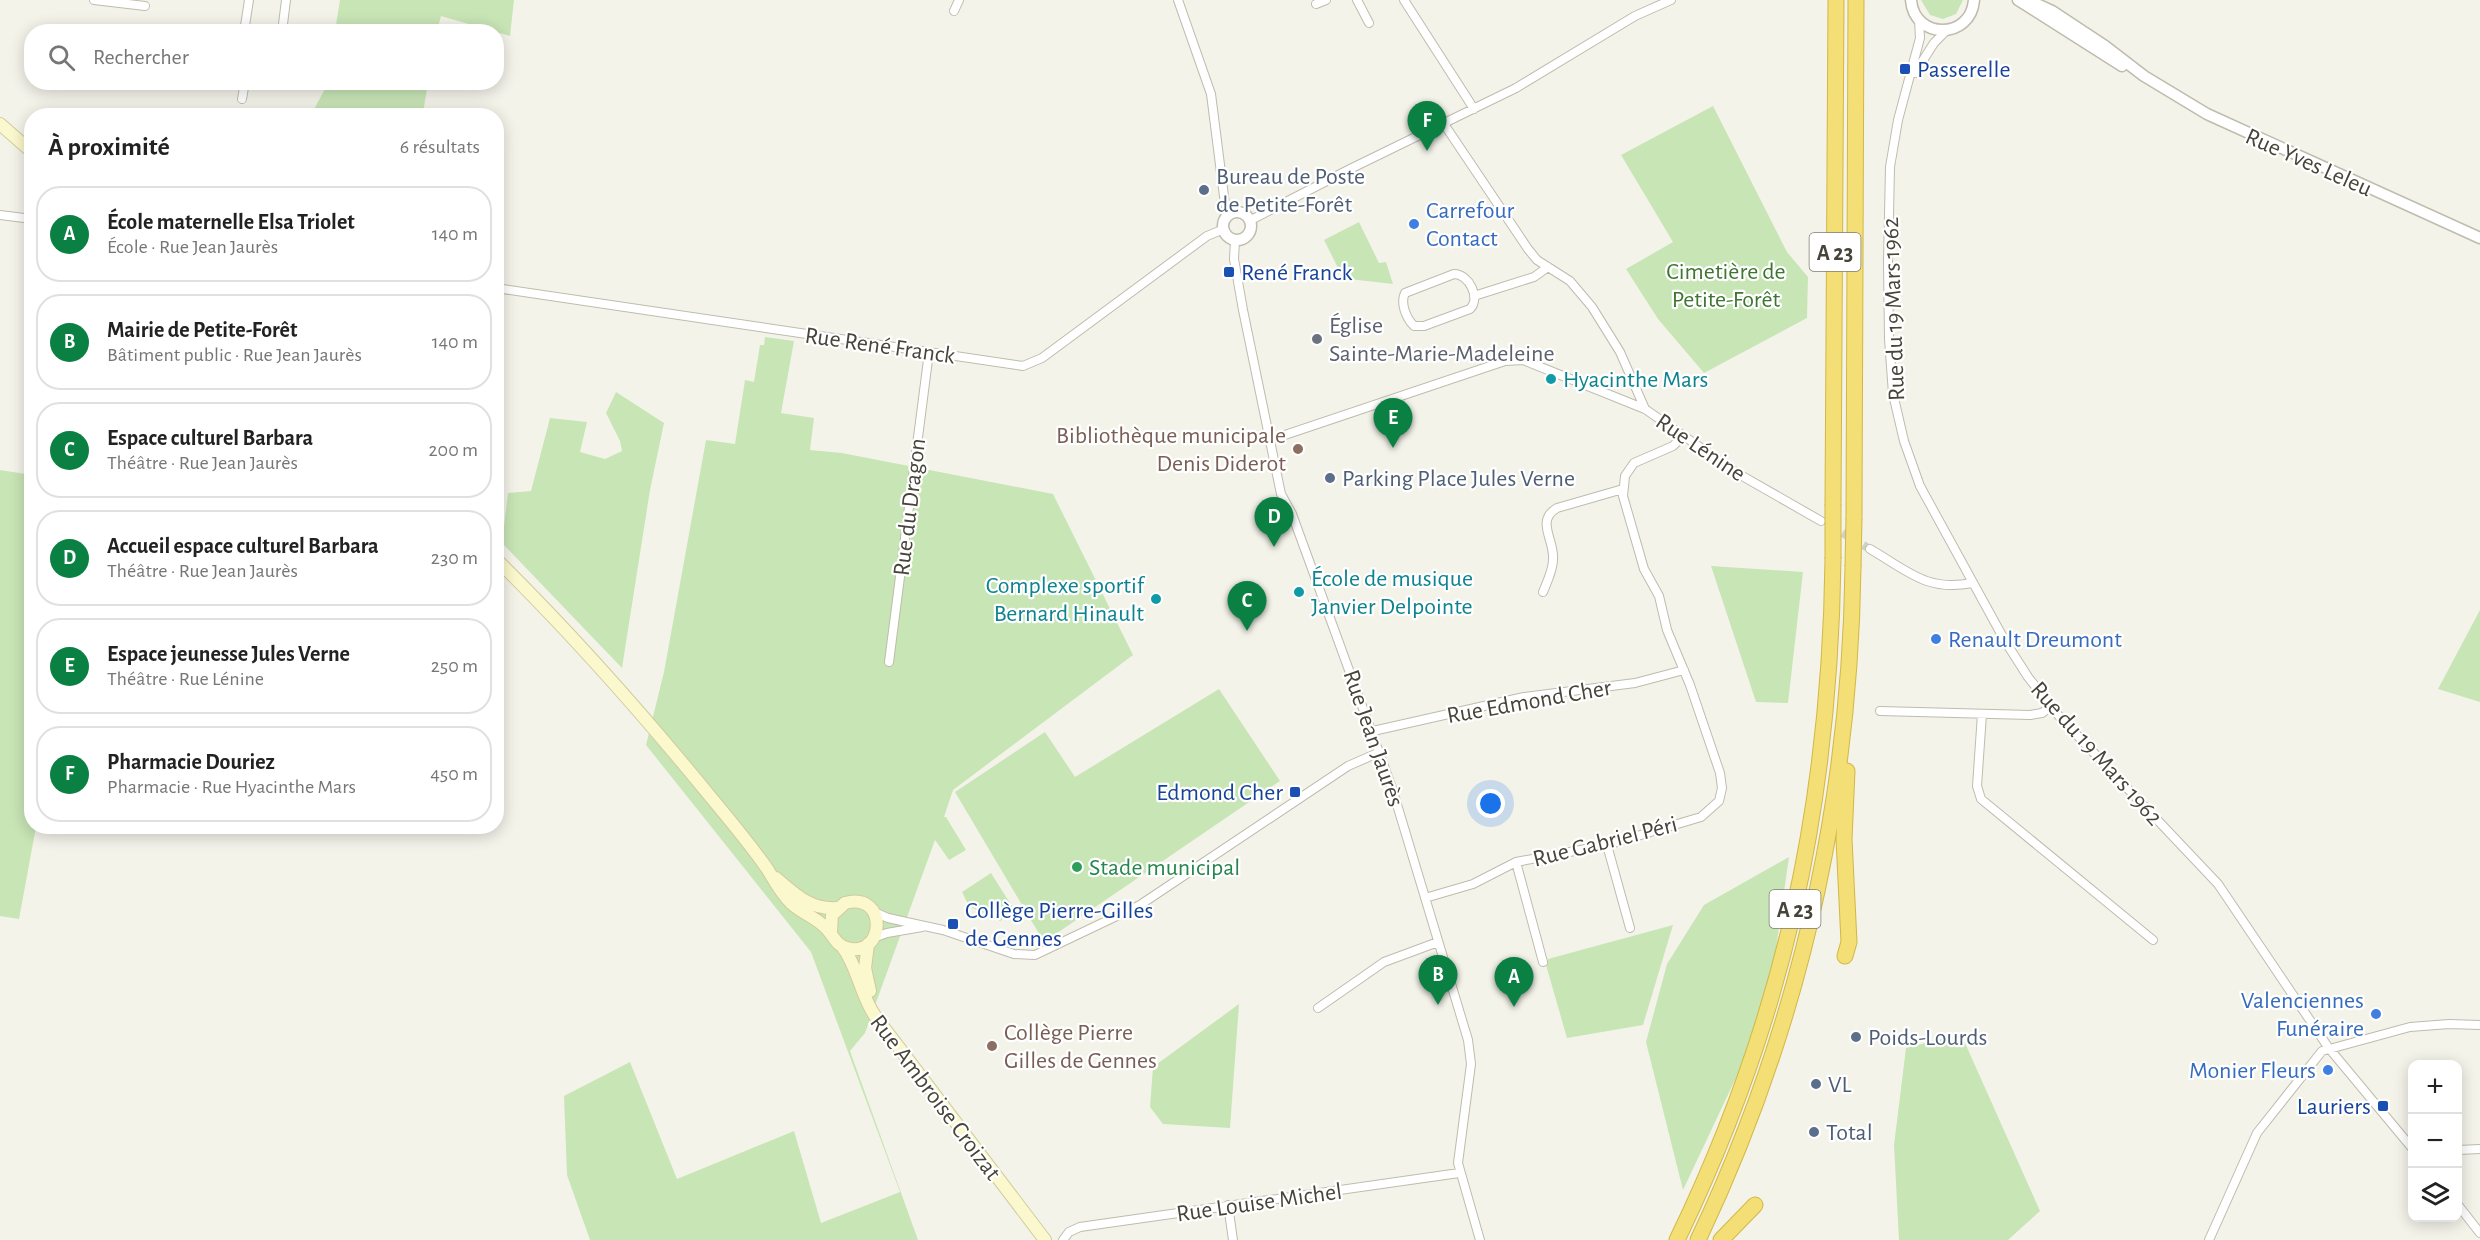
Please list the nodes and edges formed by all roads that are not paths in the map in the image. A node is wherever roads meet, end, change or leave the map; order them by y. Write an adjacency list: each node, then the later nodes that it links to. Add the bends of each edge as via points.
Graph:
1 (94, 0): 18 (street)
2 (249, 0): 21 (street)
3 (286, 0): 22 (street)
4 (959, 0): 19 (street)
5 (1178, 0): 37 (street, via 1211,94)
6 (1326, 0): 17 (street)
7 (1357, 0): 23 (street)
8 (1404, 0): 30 (street)
9 (1671, 0): 30 (street, via 1635,16)
10 (1836, 0): 97 (highway, A 23, bridge, via 1833,559 1823,744 1798,898 1774,994 1721,1143)
11 (1856, 0): 25 (highway, A 23)
12 (1866, 0): 25 (highway)
13 (1911, 0): 20 (street)
14 (2018, 0): 26 (street, Rue Yves Leleu)
15 (2028, 0): 26 (street, Rue Yves Leleu, via 2052,11)
16 (1976, 2): 24 (street, via 1962,24)
17 (1316, 4)
18 (146, 6)
19 (954, 11)
20 (1919, 20): 24 (street, via 1931,29); 27 (street, Rue du 19 Mars 1962, via 1920,38)
21 (245, 24)
22 (283, 24)
23 (1369, 24)
24 (1946, 31): 27 (street, Rue du 19 Mars 1962, via 1929,49)
25 (1858, 60): 61 (highway, A 23, bridge, via 1854,518)
26 (2144, 76): 41 (street, Rue Yves Leleu, via 2241,131)
27 (1910, 81): 54 (street, Rue du 19 Mars 1962, via 1896,131 1889,178 1893,394 1918,480)
28 (243, 90): 29 (street)
29 (242, 99)
30 (1474, 110): 32 (street)
31 (0, 124): 34 (main road)
32 (1444, 124): 39 (street); 43 (street, via 1528,249)
33 (0, 132): 35 (main road)
34 (24, 146)
35 (24, 148)
36 (0, 215): 38 (street)
37 (1229, 215): 39 (street, via 1241,213); 40 (street)
38 (24, 218)
39 (1250, 221): 42 (street, via 1248,235)
40 (1224, 229): 42 (street); 46 (street, Rue René Franck, via 1207,236 1032,363 1017,366)
41 (2480, 238)
42 (1235, 240): 49 (street, Rue Jean Jaurès, via 1236,271)
43 (1548, 267): 45 (street, via 1534,277); 47 (street, via 1574,286 1601,320)
44 (504, 289): 46 (street, Rue René Franck)
45 (1474, 296): 45 (street, via 1470,309 1421,327 1409,321 1403,302 1408,291 1457,273 1468,279)
46 (929, 352): 56 (street, Rue du Dragon)
47 (1645, 409): 48 (street, Rue Lénine); 49 (street, Rue Lénine, via 1515,359)
48 (1683, 436): 50 (street, via 1673,446 1634,463 1625,476); 51 (street, Rue Lénine, via 1737,473)
49 (1270, 440): 62 (street, Rue Jean Jaurès, via 1281,494 1292,514)
50 (1623, 489): 55 (street, via 1550,513 1546,524 1553,560); 57 (street, Rue Gabriel Péri, via 1644,569 1659,596 1667,630)
51 (1821, 521)
52 (1869, 549): 54 (street, via 1933,584 1946,587)
53 (504, 568): 66 (main road, via 636,708)
54 (1972, 583): 58 (street, Rue du 19 Mars 1962, via 2012,652)
55 (1543, 592)
56 (889, 662)
57 (1684, 670): 62 (street, Rue Edmond Cher, via 1635,683 1524,697); 64 (street, Rue Gabriel Péri, via 1722,778 1719,801 1701,817)
58 (2051, 706): 60 (street, via 2037,715); 82 (street, Rue du 19 Mars 1962, via 2218,884)
59 (1880, 711): 60 (street)
60 (1982, 714): 73 (street, via 1977,786 1981,799)
61 (1845, 716): 77 (highway, via 1844,839 1849,942); 98 (highway, A 23, via 1825,857 1800,971 1758,1101)
62 (1373, 731): 63 (street, Rue Jean Jaurès)
63 (1380, 752): 67 (street, Rue Jean Jaurès); 70 (street, via 1348,766 1132,909 1043,952 1030,956 1014,954)
64 (1607, 845): 65 (street, Rue Gabriel Péri); 71 (street)
65 (1516, 862): 67 (street, Rue Gabriel Péri, via 1473,884); 78 (street)
66 (768, 870): 68 (main road, via 809,904); 72 (main road, via 790,902)
67 (1425, 898): 75 (street, Rue Jean Jaurès)
68 (837, 908): 69 (main road, via 856,901); 72 (main road, via 830,921)
69 (874, 912): 70 (street); 74 (main road, via 877,926)
70 (928, 927): 74 (street, via 908,928)
71 (1630, 928)
72 (831, 933): 76 (main road)
73 (2153, 940)
74 (871, 941): 76 (main road, via 856,949); 93 (main road, Rue Ambroise Croizat, via 865,973 877,1005)
75 (1438, 942): 79 (street, via 1384,962); 87 (street, Rue Jean Jaurès, via 1470,1053)
76 (842, 946): 92 (main road, Rue Ambroise Croizat, via 875,1016)
77 (1845, 956)
78 (1544, 962)
79 (1318, 1008)
80 (2480, 1025): 81 (street, via 2418,1026)
81 (2344, 1043): 82 (street); 83 (street, via 2343,1058)
82 (2328, 1047): 83 (street, Rue du 19 Mars 1962); 100 (street, via 2260,1127)
83 (2348, 1072): 84 (street, Rue du 19 Mars 1962)
84 (2408, 1143)
85 (2480, 1149): 86 (street)
86 (2462, 1150)
87 (1459, 1173): 88 (street, Rue Louise Michel); 96 (street, Rue Jean Jaurès)
88 (1228, 1205): 94 (street, Rue Louise Michel, via 1080,1227); 95 (street)
89 (1755, 1205): 99 (highway)
90 (2462, 1211): 91 (street)
91 (2480, 1233)
92 (1044, 1240)
93 (1054, 1240)
94 (1063, 1240)
95 (1233, 1240)
96 (1480, 1240)
97 (1677, 1240)
98 (1698, 1240)
99 (1721, 1240)
100 (2209, 1240)

